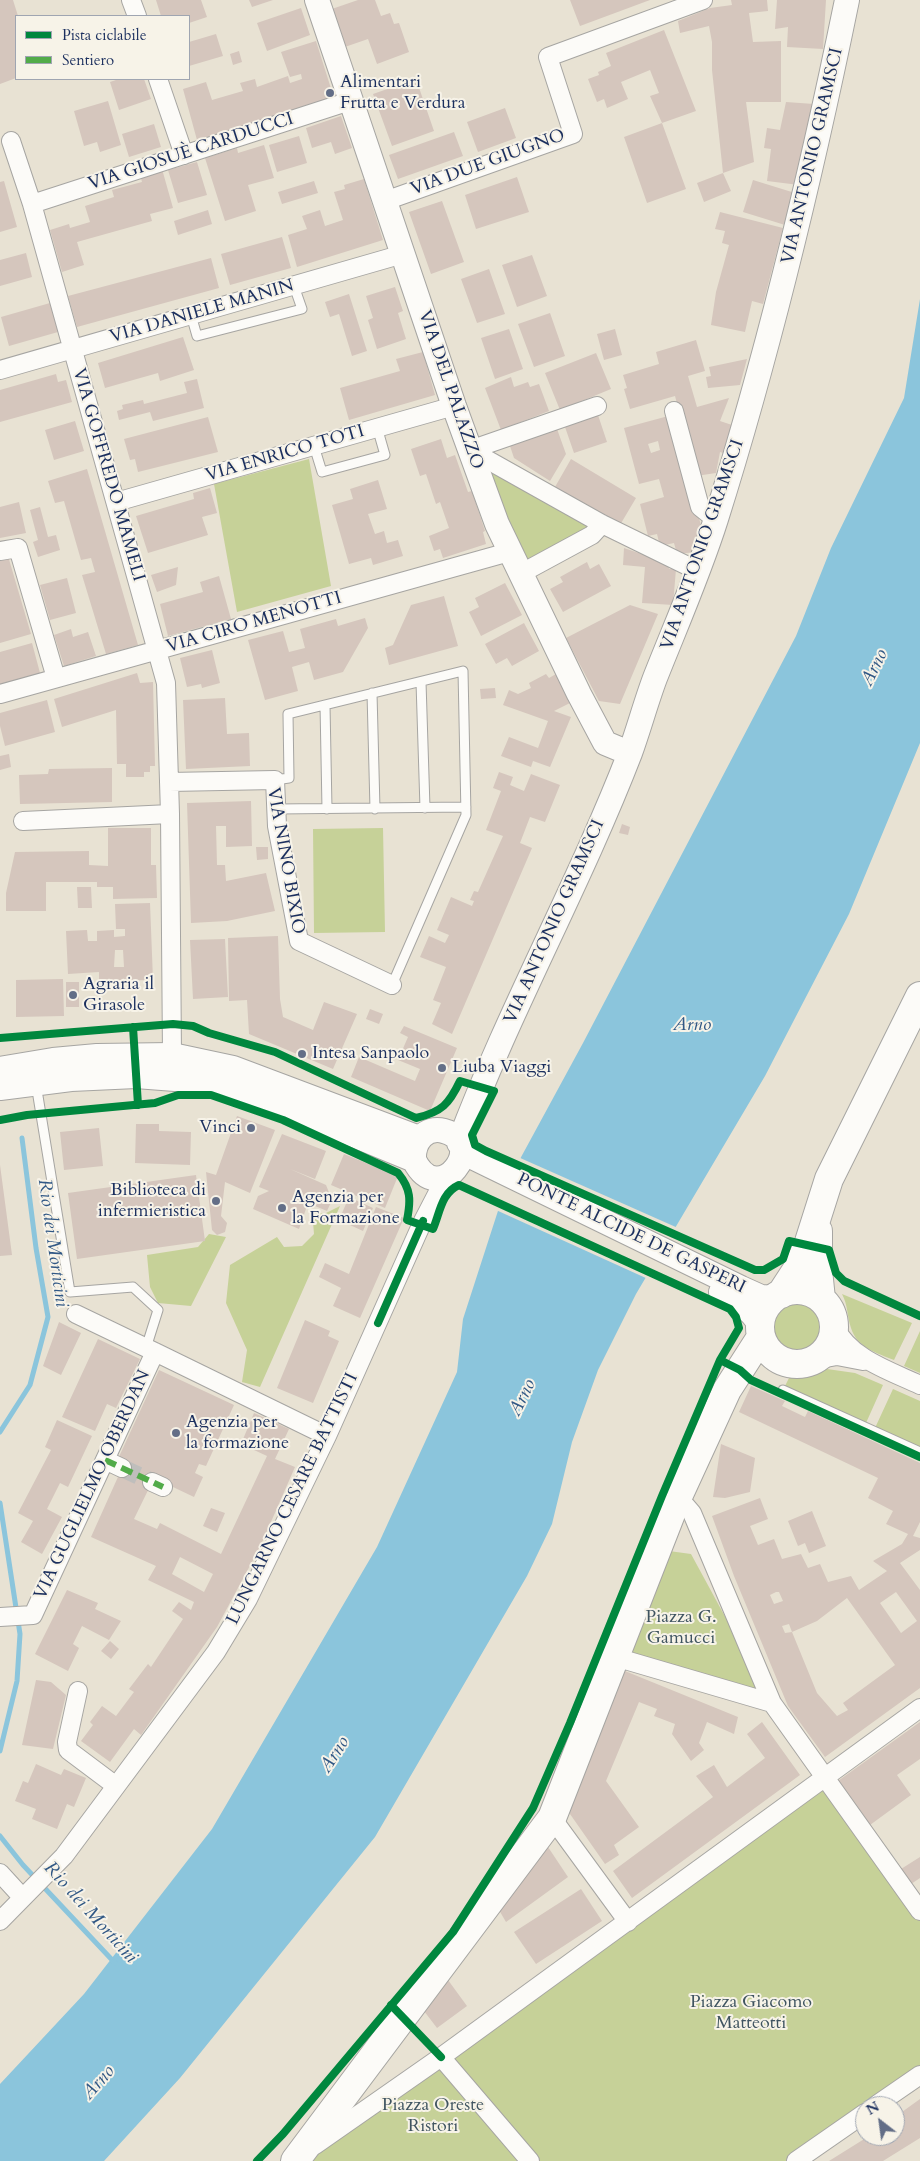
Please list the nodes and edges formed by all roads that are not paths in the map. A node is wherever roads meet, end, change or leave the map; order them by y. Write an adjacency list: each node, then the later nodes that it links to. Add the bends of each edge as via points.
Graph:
1 (131, 0): 5 (street)
2 (317, 0): 7 (main road, VIA DEL PALAZZO)
3 (703, 0): 10 (street, VIA DUE GIUGNO, via 548,56 573,134)
4 (847, 0): 24 (main road, VIA ANTONIO GRAMSCI, via 790,260)
5 (137, 15)
6 (158, 80): 9 (street)
7 (350, 101): 9 (street, VIA GIOSUÈ CARDUCCI); 10 (main road, VIA DEL PALAZZO)
8 (11, 140): 11 (street, VIA GOFFREDO MAMELI)
9 (184, 154): 11 (street, VIA GIOSUÈ CARDUCCI)
10 (384, 201): 12 (main road, VIA DEL PALAZZO)
11 (32, 204): 15 (street, VIA GOFFREDO MAMELI)
12 (403, 254): 13 (street, VIA DANIELE MANIN); 17 (main road, VIA DEL PALAZZO)
13 (294, 286): 14 (street, VIA DANIELE MANIN); 14 (lane, via 302,309 197,336)
14 (191, 315): 15 (street, VIA DANIELE MANIN)
15 (72, 350): 16 (street, VIA DANIELE MANIN); 23 (street, VIA GOFFREDO MAMELI)
16 (0, 370)
17 (454, 406): 20 (street, VIA ENRICO TOTI); 22 (main road, VIA DEL PALAZZO)
18 (597, 406): 22 (street)
19 (674, 411): 24 (street, via 700,507)
20 (378, 427): 21 (street, VIA ENRICO TOTI); 21 (lane, via 385,455 322,472)
21 (314, 446): 23 (street, VIA ENRICO TOTI)
22 (470, 450): 25 (street); 27 (main road, VIA DEL PALAZZO)
23 (116, 502): 30 (street, VIA GOFFREDO MAMELI)
24 (716, 519): 28 (main road, VIA ANTONIO GRAMSCI)
25 (602, 524): 28 (street); 29 (street, via 592,535)
26 (0, 551): 31 (street, via 18,548)
27 (509, 552): 29 (main road, VIA DEL PALAZZO); 30 (street, VIA CIRO MENOTTI)
28 (698, 571): 36 (main road, VIA ANTONIO GRAMSCI, via 654,681)
29 (520, 574): 36 (main road, VIA DEL PALAZZO, via 605,743)
30 (158, 650): 31 (street, VIA CIRO MENOTTI); 38 (street, VIA GOFFREDO MAMELI, via 166,683)
31 (56, 678): 34 (street, VIA CIRO MENOTTI)
32 (421, 682): 33 (lane); 39 (lane, via 463,672); 40 (lane)
33 (372, 693): 35 (lane); 43 (lane)
34 (0, 694)
35 (325, 705): 37 (lane, via 288,714 289,778); 42 (lane)
36 (630, 753): 53 (main road, VIA ANTONIO GRAMSCI, via 478,1094)
37 (275, 780): 38 (street, VIA NINO BIXIO); 41 (street, VIA NINO BIXIO)
38 (169, 782): 44 (street, VIA GOFFREDO MAMELI)
39 (466, 807): 40 (lane); 46 (lane, via 466,815)
40 (425, 808): 43 (lane)
41 (277, 809): 42 (lane); 46 (street, VIA NINO BIXIO, via 277,826 299,942)
42 (327, 809): 43 (lane)
43 (376, 809)
44 (170, 814): 45 (street); 48 (street, VIA GOFFREDO MAMELI)
45 (23, 821)
46 (392, 985)
47 (920, 996): 54 (main road, via 829,1179)
48 (172, 1055): 49 (main road, via 97,1056); 52 (main road, via 233,1068)
49 (0, 1069)
50 (36, 1083): 51 (main road); 52 (main road, via 136,1076 226,1088); 62 (lane, via 70,1292 134,1287 158,1310)
51 (0, 1088)
52 (419, 1157): 53 (main road, via 436,1178); 53 (main road, via 426,1133); 55 (street, LUNGARNO CESARE BATTISTI, via 426,1196)
53 (461, 1158): 55 (street, LUNGARNO CESARE BATTISTI); 56 (main road, PONTE ALCIDE DE GASPERI)
54 (822, 1205): 57 (main road, via 796,1271); 58 (main road, via 818,1247)
55 (423, 1221): 69 (street, LUNGARNO CESARE BATTISTI)
56 (738, 1293): 57 (main road, PONTE ALCIDE DE GASPERI); 61 (main road, PONTE ALCIDE DE GASPERI)
57 (778, 1296): 58 (main road, via 802,1291); 61 (main road, via 768,1305)
58 (821, 1300): 60 (main road, via 832,1316)
59 (76, 1314): 62 (street, VIA GUGLIELMO OBERDAN)
60 (834, 1326): 64 (main road, via 829,1345); 65 (street, via 847,1346)
61 (761, 1331): 63 (main road, via 771,1354); 67 (main road)
62 (151, 1350): 69 (street, VIA GUGLIELMO OBERDAN); 71 (street, VIA GUGLIELMO OBERDAN)
63 (778, 1359): 64 (main road, via 790,1364); 67 (main road, via 748,1370)
64 (815, 1360): 65 (street, via 837,1356)
65 (874, 1364): 66 (street)
66 (920, 1385)
67 (727, 1390): 73 (main road)
68 (783, 1390): 70 (lane)
69 (327, 1436): 80 (street, LUNGARNO CESARE BATTISTI, via 248,1599 216,1652)
70 (920, 1452)
71 (105, 1460): 72 (street); 74 (street, VIA GUGLIELMO OBERDAN, via 33,1615)
72 (122, 1468)
73 (676, 1501): 75 (main road); 77 (street, via 692,1513)
74 (3, 1617)
75 (615, 1657): 77 (street); 81 (main road)
76 (78, 1691): 80 (street, via 68,1750)
77 (772, 1703): 79 (street)
78 (920, 1708): 79 (street)
79 (826, 1777): 84 (street); 86 (street)
80 (116, 1786): 83 (street, LUNGARNO CESARE BATTISTI, via 64,1856)
81 (552, 1818): 86 (street); 91 (main road)
82 (0, 1873): 83 (street)
83 (25, 1894): 85 (street, LUNGARNO CESARE BATTISTI)
84 (917, 1899)
85 (0, 1921)
86 (628, 1922): 87 (street)
87 (441, 2057): 91 (street); 92 (street)
88 (920, 2075): 89 (street)
89 (890, 2096)
90 (855, 2120): 93 (street)
91 (298, 2158)
92 (530, 2161)
93 (796, 2161)

